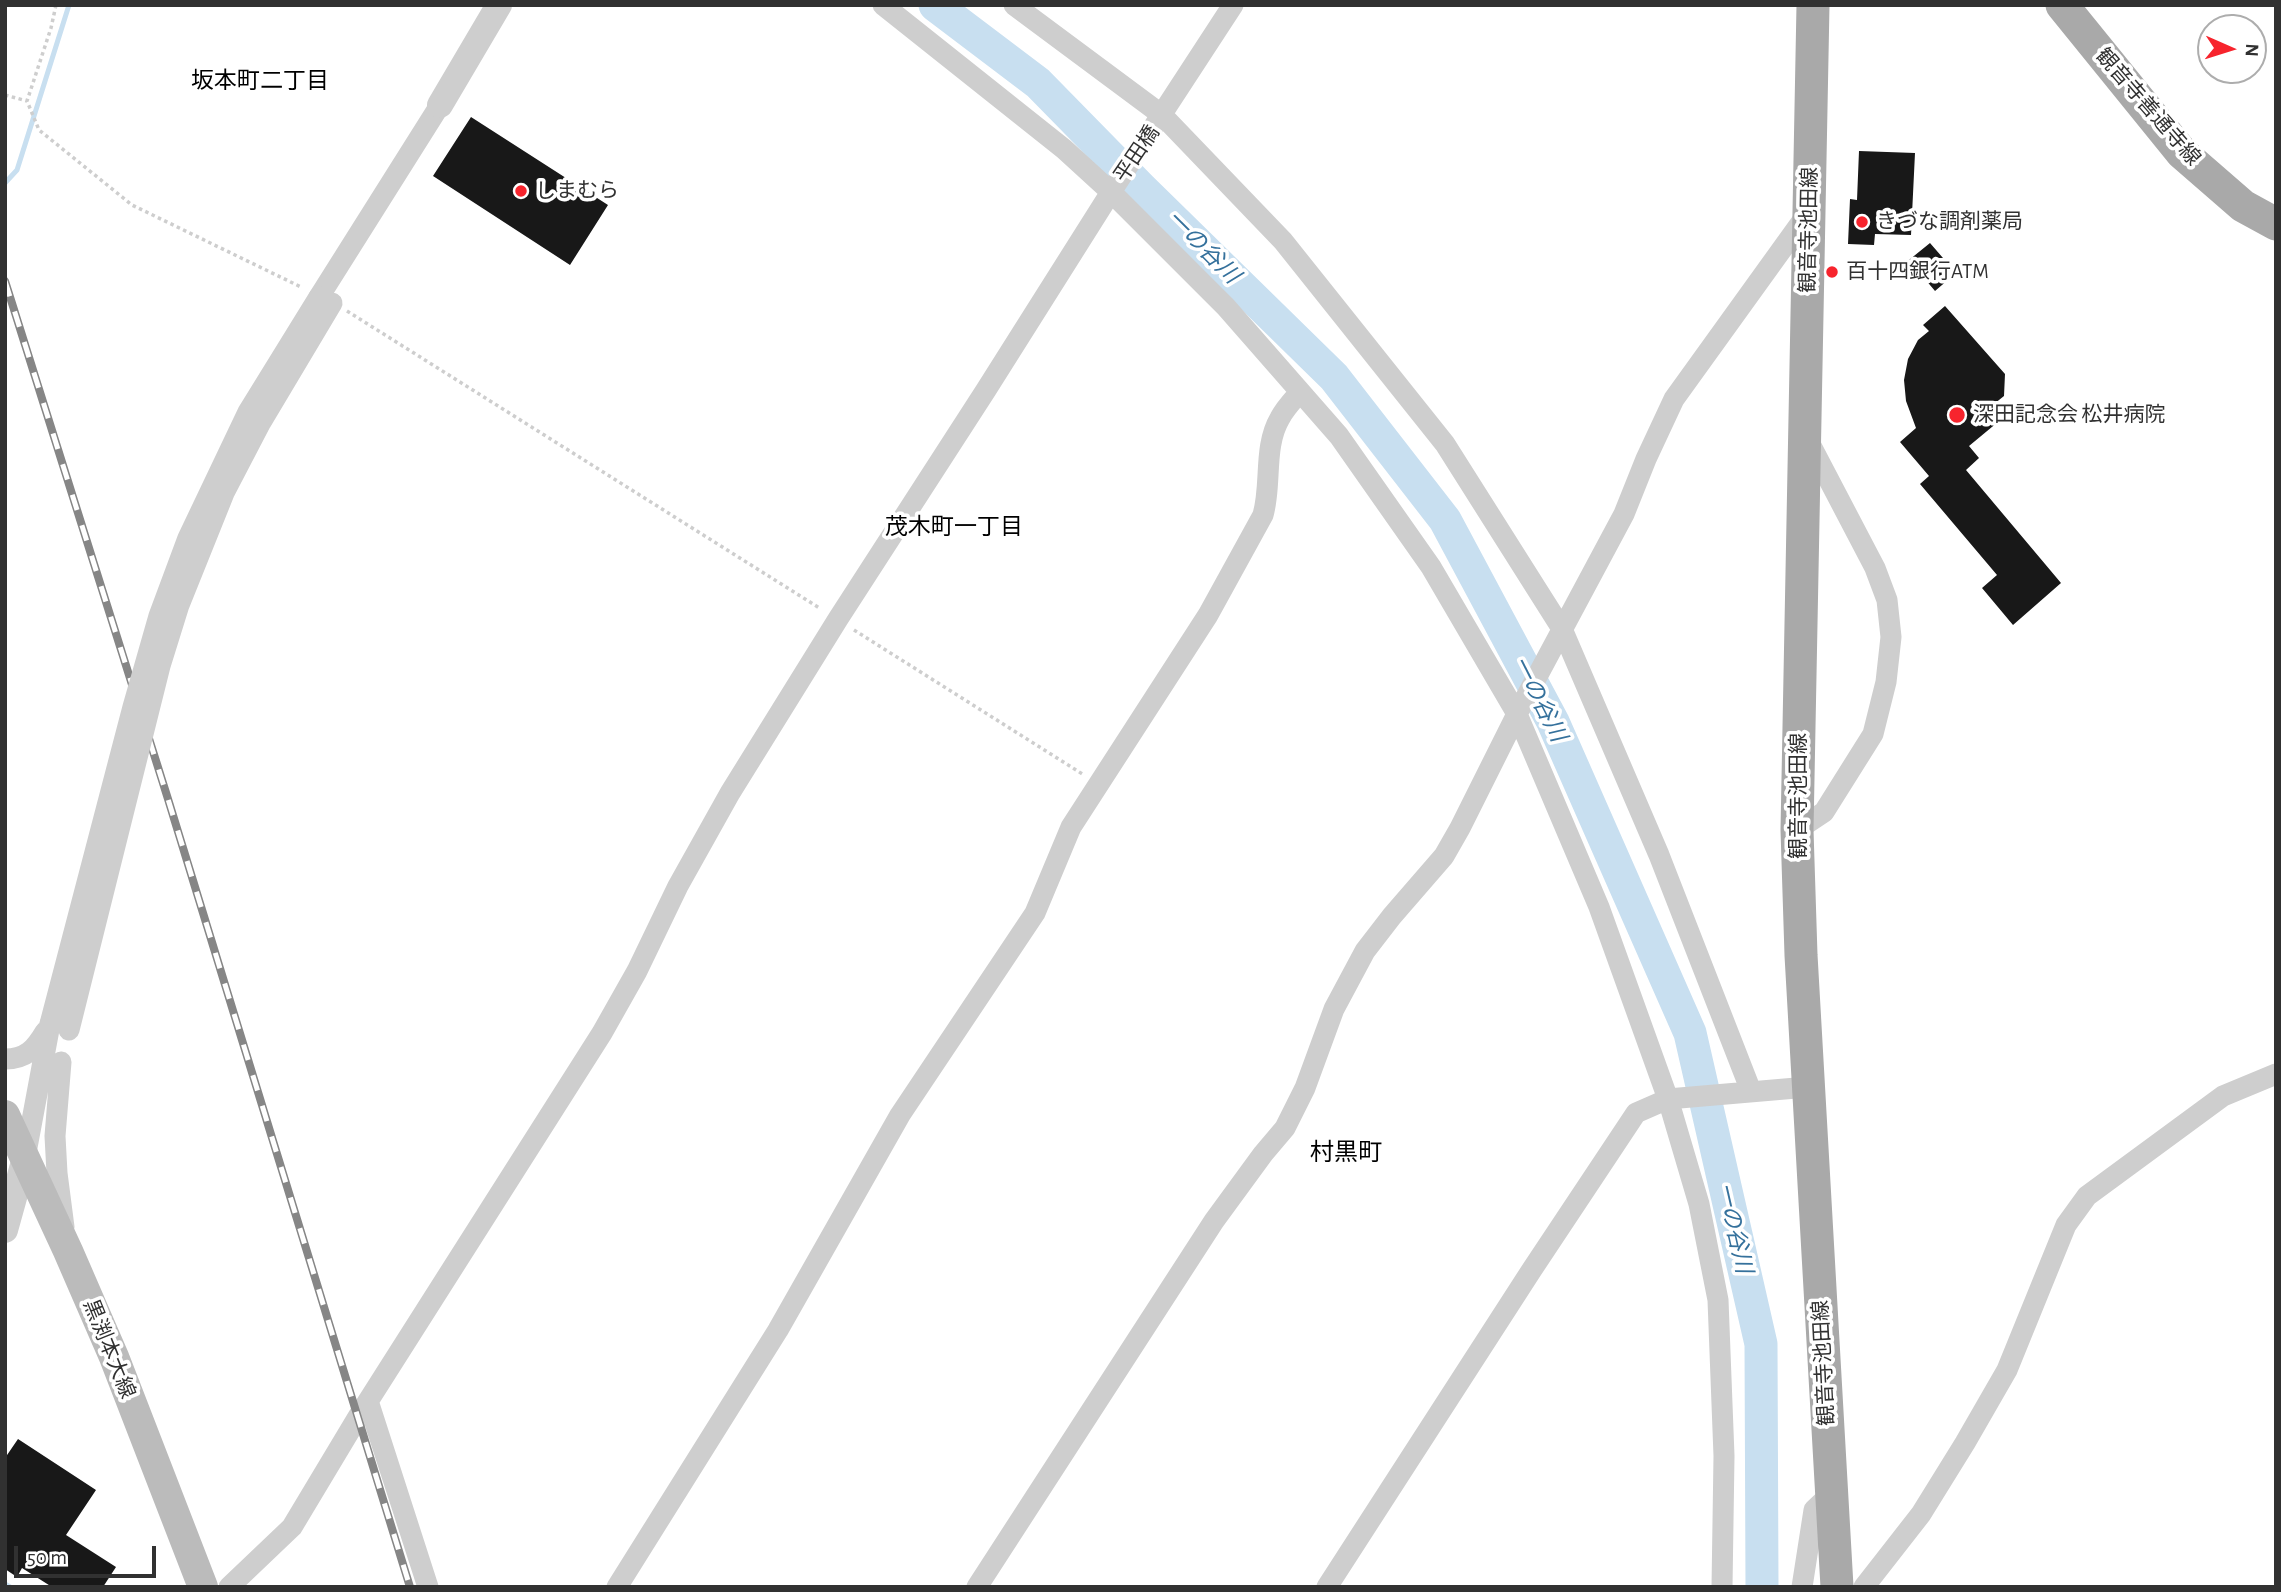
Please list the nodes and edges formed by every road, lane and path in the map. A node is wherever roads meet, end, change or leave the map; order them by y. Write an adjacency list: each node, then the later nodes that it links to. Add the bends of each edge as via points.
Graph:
1 (56, 5): 9 (path)
2 (499, 5): 10 (street)
3 (883, 5): 12 (street)
4 (1014, 5): 11 (street)
5 (1234, 5): 11 (street, 平田橋)
6 (1813, 5): 13 (main road, 観音寺池田線)
7 (2062, 5): 14 (main road, 観音寺善通寺線, via 2182,153 2243,206)
8 (5, 95): 9 (path)
9 (27, 101): 15 (path, via 39,130 132,205)
10 (440, 106): 15 (street)
11 (1162, 115): 12 (street, 平田橋); 19 (street, via 1283,241 1445,444)
12 (1111, 192): 16 (street, via 1226,307); 18 (street, 平田橋)
13 (1810, 212): 17 (main road, 観音寺池田線); 19 (street, via 1674,399 1624,514)
14 (2276, 224)
15 (325, 299): 18 (path); 23 (street, bridge, via 224,493 195,562 160,666); 23 (street, bridge, via 248,412 188,538 159,616 133,707)
16 (1300, 392): 20 (street, via 1339,436 1432,567); 21 (street, via 1273,431 1263,515 1208,615)
17 (1806, 436): 22 (main road, 観音寺池田線); 22 (street, via 1875,568 1887,600 1891,637 1873,734 1824,813)
18 (838, 619): 21 (path); 36 (street, 平田橋, via 730,793 603,1033)
19 (1562, 629): 20 (street); 28 (street, via 1659,855)
20 (1517, 713): 29 (street, via 1599,907); 42 (street, via 1444,856 1365,951 1334,1009 1285,1128 1214,1221)
21 (1098, 784): 41 (street, via 1071,827 1035,914 900,1115 778,1330)
22 (1797, 830): 27 (main road, 観音寺池田線)
23 (60, 1027): 24 (street, via 28,1055); 25 (street); 31 (street)
24 (5, 1059)
25 (61, 1062): 33 (street); 35 (street, via 55,1136)
26 (2276, 1074): 47 (street, via 2222,1096 2087,1196 2066,1225 2001,1380 1921,1514)
27 (1808, 1087): 28 (street); 37 (main road, 観音寺池田線)
28 (1751, 1091): 29 (street)
29 (1668, 1099): 43 (street, via 1636,1113); 44 (street, via 1699,1204 1718,1300 1724,1456)
30 (5, 1106): 31 (street, via 20,1117 28,1116)
31 (35, 1106): 33 (street)
32 (5, 1115): 33 (main road, 黒渕本大線)
33 (25, 1158): 34 (street); 35 (main road, 黒渕本大線)
34 (5, 1230)
35 (68, 1251): 38 (main road, 黒渕本大線)
36 (368, 1401): 39 (street, 平田橋, via 292,1527); 40 (street)
37 (1832, 1493): 45 (street, via 1814,1510); 46 (main road, 観音寺池田線)
38 (203, 1587)
39 (229, 1587)
40 (428, 1587)
41 (617, 1587)
42 (977, 1587)
43 (1327, 1587)
44 (1722, 1587)
45 (1801, 1587)
46 (1837, 1587)
47 (1864, 1587)

